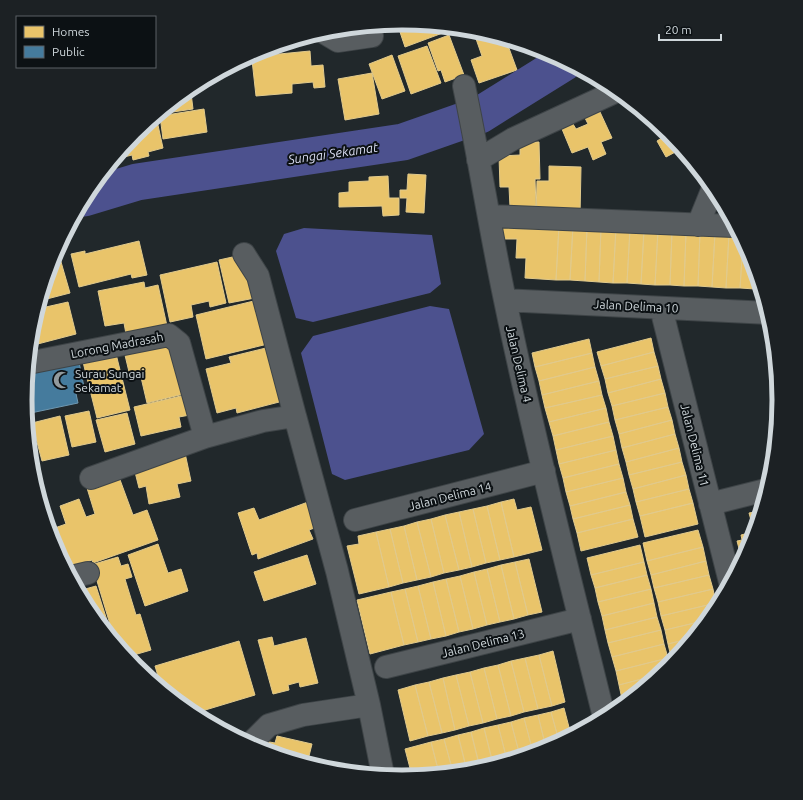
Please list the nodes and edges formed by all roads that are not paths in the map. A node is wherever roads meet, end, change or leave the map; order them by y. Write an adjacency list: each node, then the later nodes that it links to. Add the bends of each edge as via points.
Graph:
1 (372, 36): 2 (street, via 338,41)
2 (331, 37)
3 (464, 86): 5 (street, Jalan Delima 4)
4 (610, 94): 5 (street, via 513,139)
5 (478, 160): 7 (street, Jalan Delima 4)
6 (710, 196): 8 (street)
7 (489, 216): 8 (street); 11 (street, Jalan Delima 4)
8 (698, 225): 9 (street)
9 (728, 226)
10 (244, 254): 15 (street, via 258,276)
11 (505, 300): 12 (street, Jalan Delima 10); 17 (street, Jalan Delima 4)
12 (661, 308): 13 (street, Jalan Delima 10); 20 (street, Jalan Delima 11)
13 (761, 313)
14 (34, 362): 16 (street, Lorong Madrasah, via 169,335 179,343)
15 (295, 416): 16 (street, via 263,421); 25 (street, via 337,571)
16 (205, 437): 18 (street)
17 (544, 472): 21 (street, Jalan Delima 14); 23 (street, Jalan Delima 4)
18 (91, 478)
19 (760, 492): 20 (street)
20 (710, 504): 22 (street, Jalan Delima 11)
21 (355, 520)
22 (728, 574)
23 (580, 619): 24 (street, Jalan Delima 13); 26 (street, Jalan Delima 4)
24 (386, 667)
25 (368, 705): 27 (street, via 303,715 269,725); 28 (street)
26 (602, 711)
27 (254, 740)
28 (382, 769)

